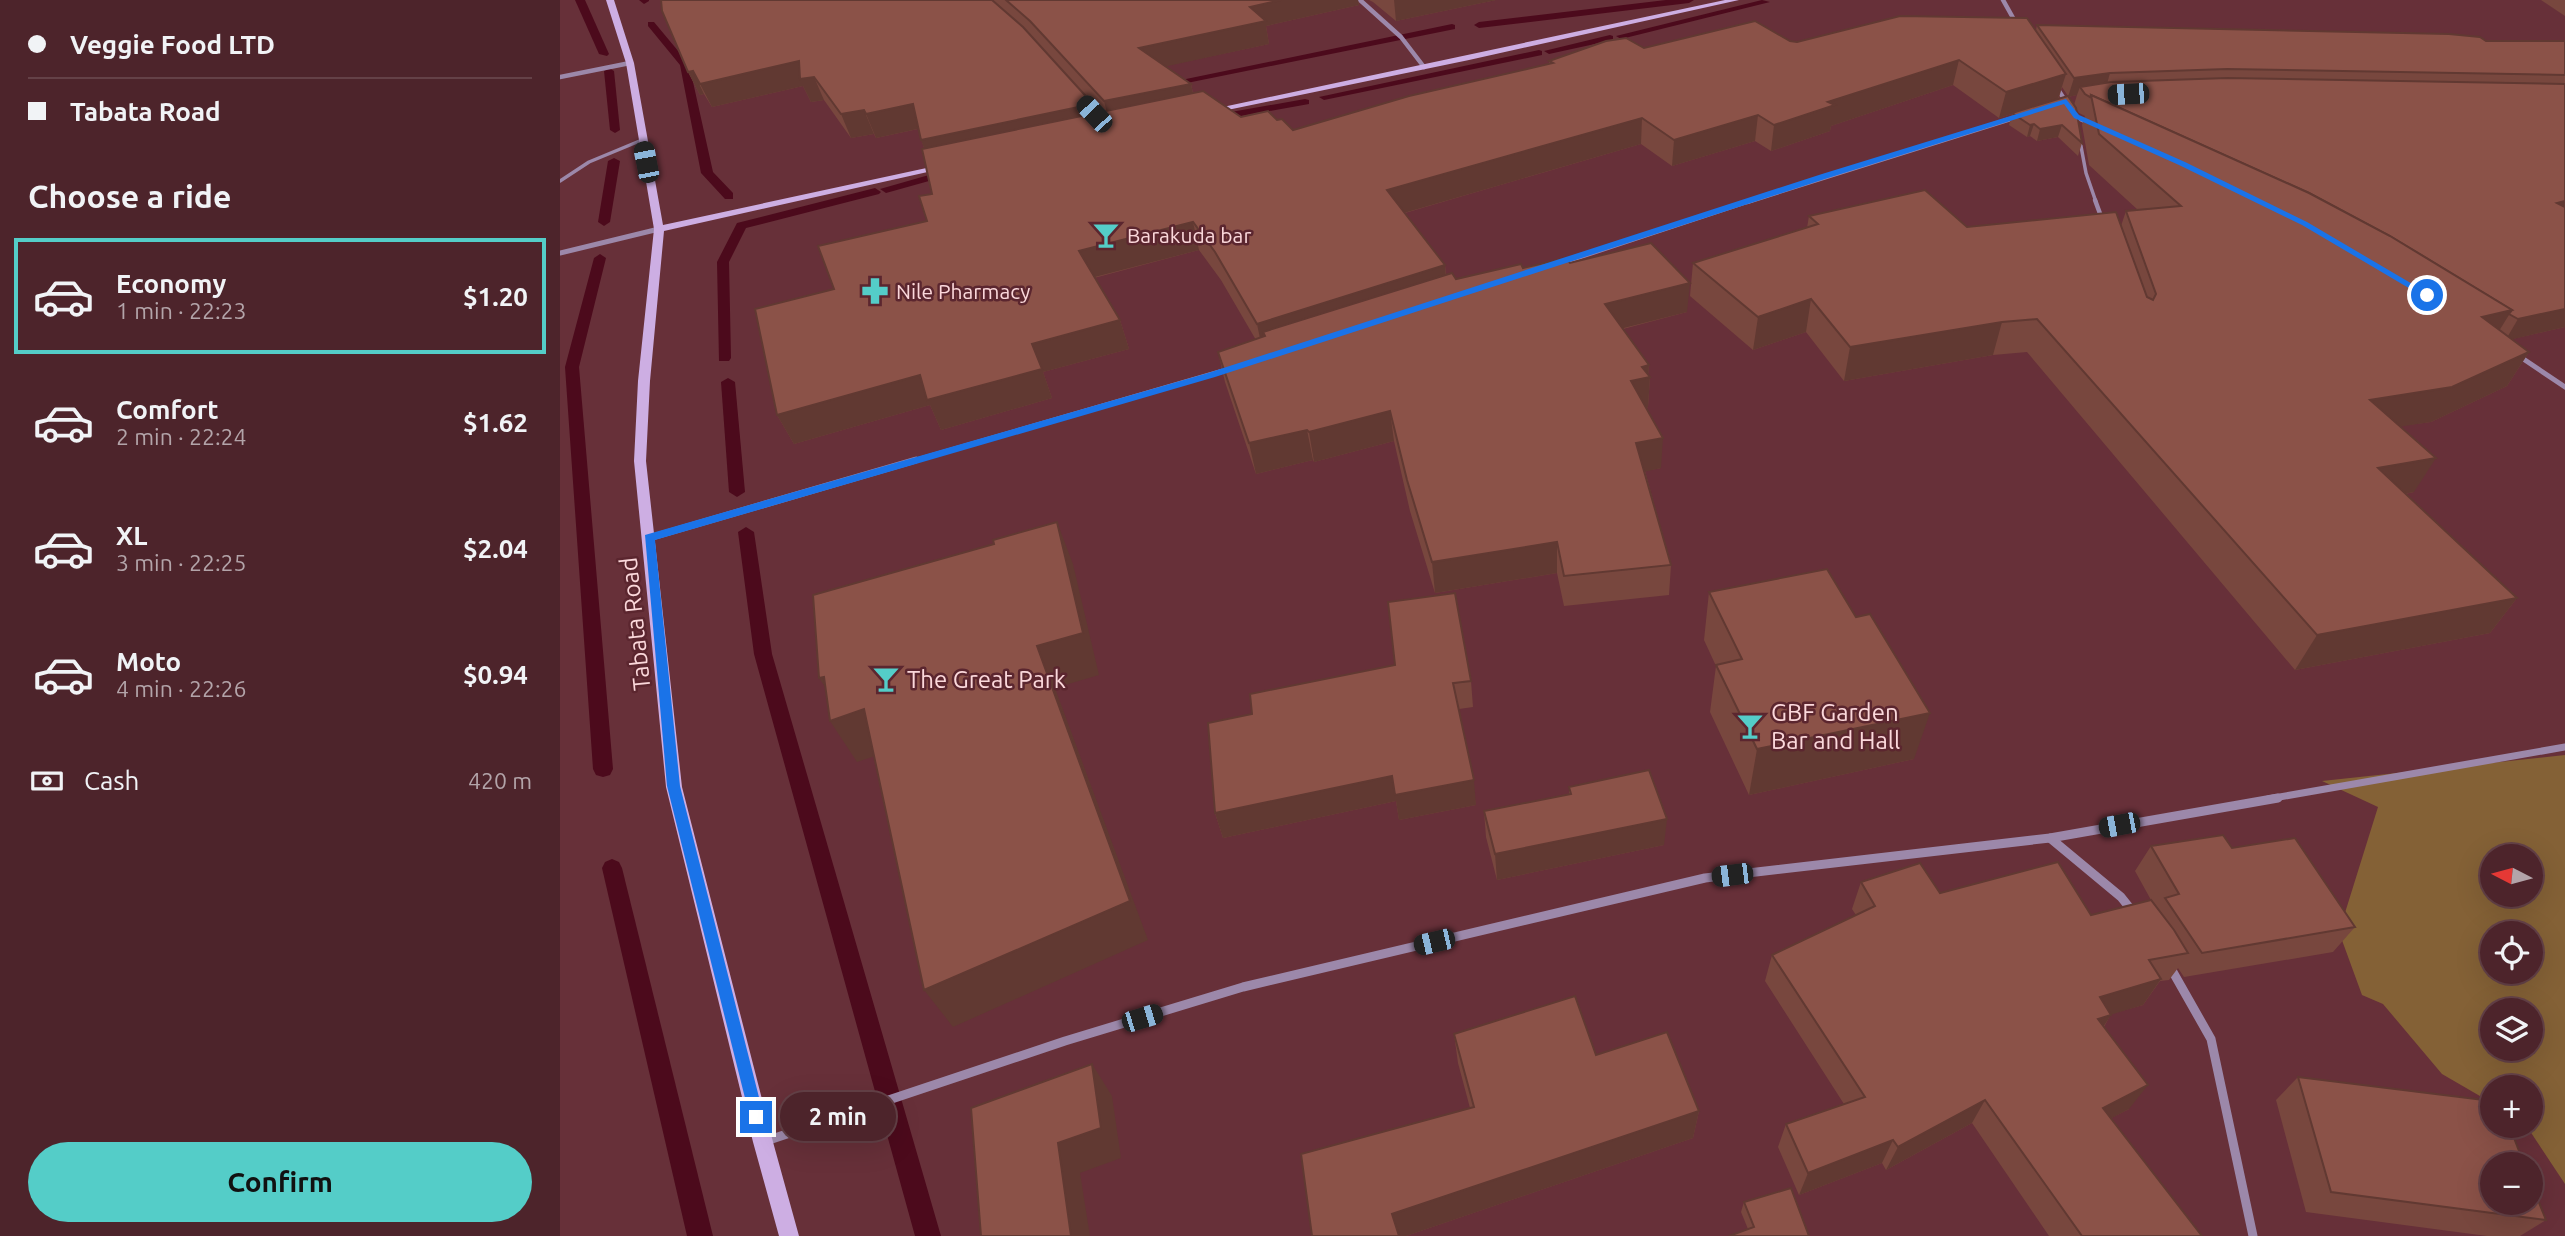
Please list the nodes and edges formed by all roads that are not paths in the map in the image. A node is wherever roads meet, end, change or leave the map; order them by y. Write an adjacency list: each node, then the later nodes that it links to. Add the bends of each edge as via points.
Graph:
1 (610, 0): 6 (main road, Tabata Road)
2 (1360, 0): 7 (street, via 1401,37)
3 (1735, 0): 7 (main road)
4 (2003, 0): 5 (street)
5 (2022, 34)
6 (630, 63): 8 (street); 19 (main road, Tabata Road)
7 (1424, 67): 13 (main road)
8 (560, 77)
9 (2050, 79): 11 (street)
10 (2079, 100): 11 (street)
11 (2066, 102): 12 (street); 15 (street)
12 (2052, 106)
13 (1191, 114)
14 (2025, 114): 25 (street)
15 (2076, 117): 16 (lane); 17 (street)
16 (2078, 128)
17 (2101, 128)
18 (2080, 139): 22 (lane)
19 (642, 140): 21 (lane, via 589,162); 23 (main road, Tabata Road)
20 (959, 163): 23 (main road)
21 (560, 181)
22 (2104, 225)
23 (659, 229): 24 (street); 29 (main road, Tabata Road, via 640,461)
24 (560, 253)
25 (1555, 265)
26 (2515, 353): 28 (street)
27 (1237, 367): 29 (street)
28 (2565, 387)
29 (649, 538): 34 (main road, Tabata Road, via 674,786)
30 (2565, 747): 31 (street)
31 (2049, 838): 32 (street, via 2121,897); 34 (street, via 1705,878 1243,986)
32 (2138, 919)
33 (2162, 953): 36 (street, via 2211,1039)
34 (763, 1142): 35 (main road, Tabata Road)
35 (789, 1236)
36 (2253, 1236)

